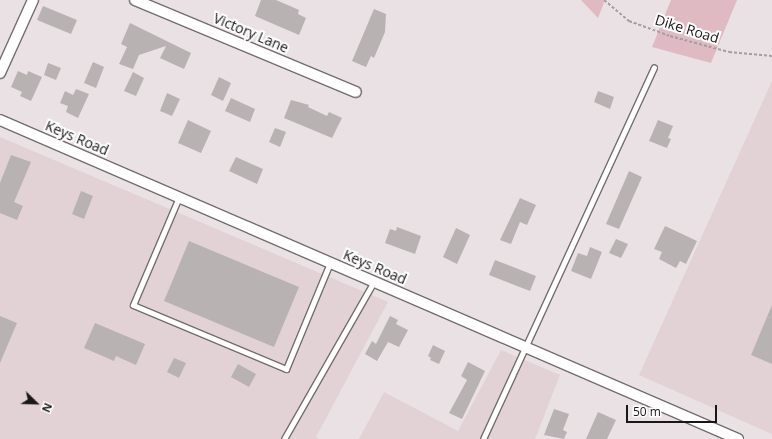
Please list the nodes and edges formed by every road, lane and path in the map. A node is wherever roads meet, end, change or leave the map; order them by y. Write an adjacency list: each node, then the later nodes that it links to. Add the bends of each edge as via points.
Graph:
1 (33, 0): 6 (street)
2 (135, 0): 7 (street, Victory Lane)
3 (604, 0): 4 (path, Dike Road, via 629,21 670,36 729,52)
4 (772, 56)
5 (654, 66): 12 (lane)
6 (0, 73)
7 (356, 92)
8 (0, 120): 9 (street, Keys Road)
9 (179, 197): 10 (street, Keys Road); 10 (lane, via 133,305 286,369)
10 (330, 263): 11 (street, Keys Road)
11 (374, 281): 12 (street, Keys Road); 13 (lane)
12 (527, 348): 14 (lane); 15 (street, Keys Road)
13 (284, 439)
14 (483, 439)
15 (738, 439)

